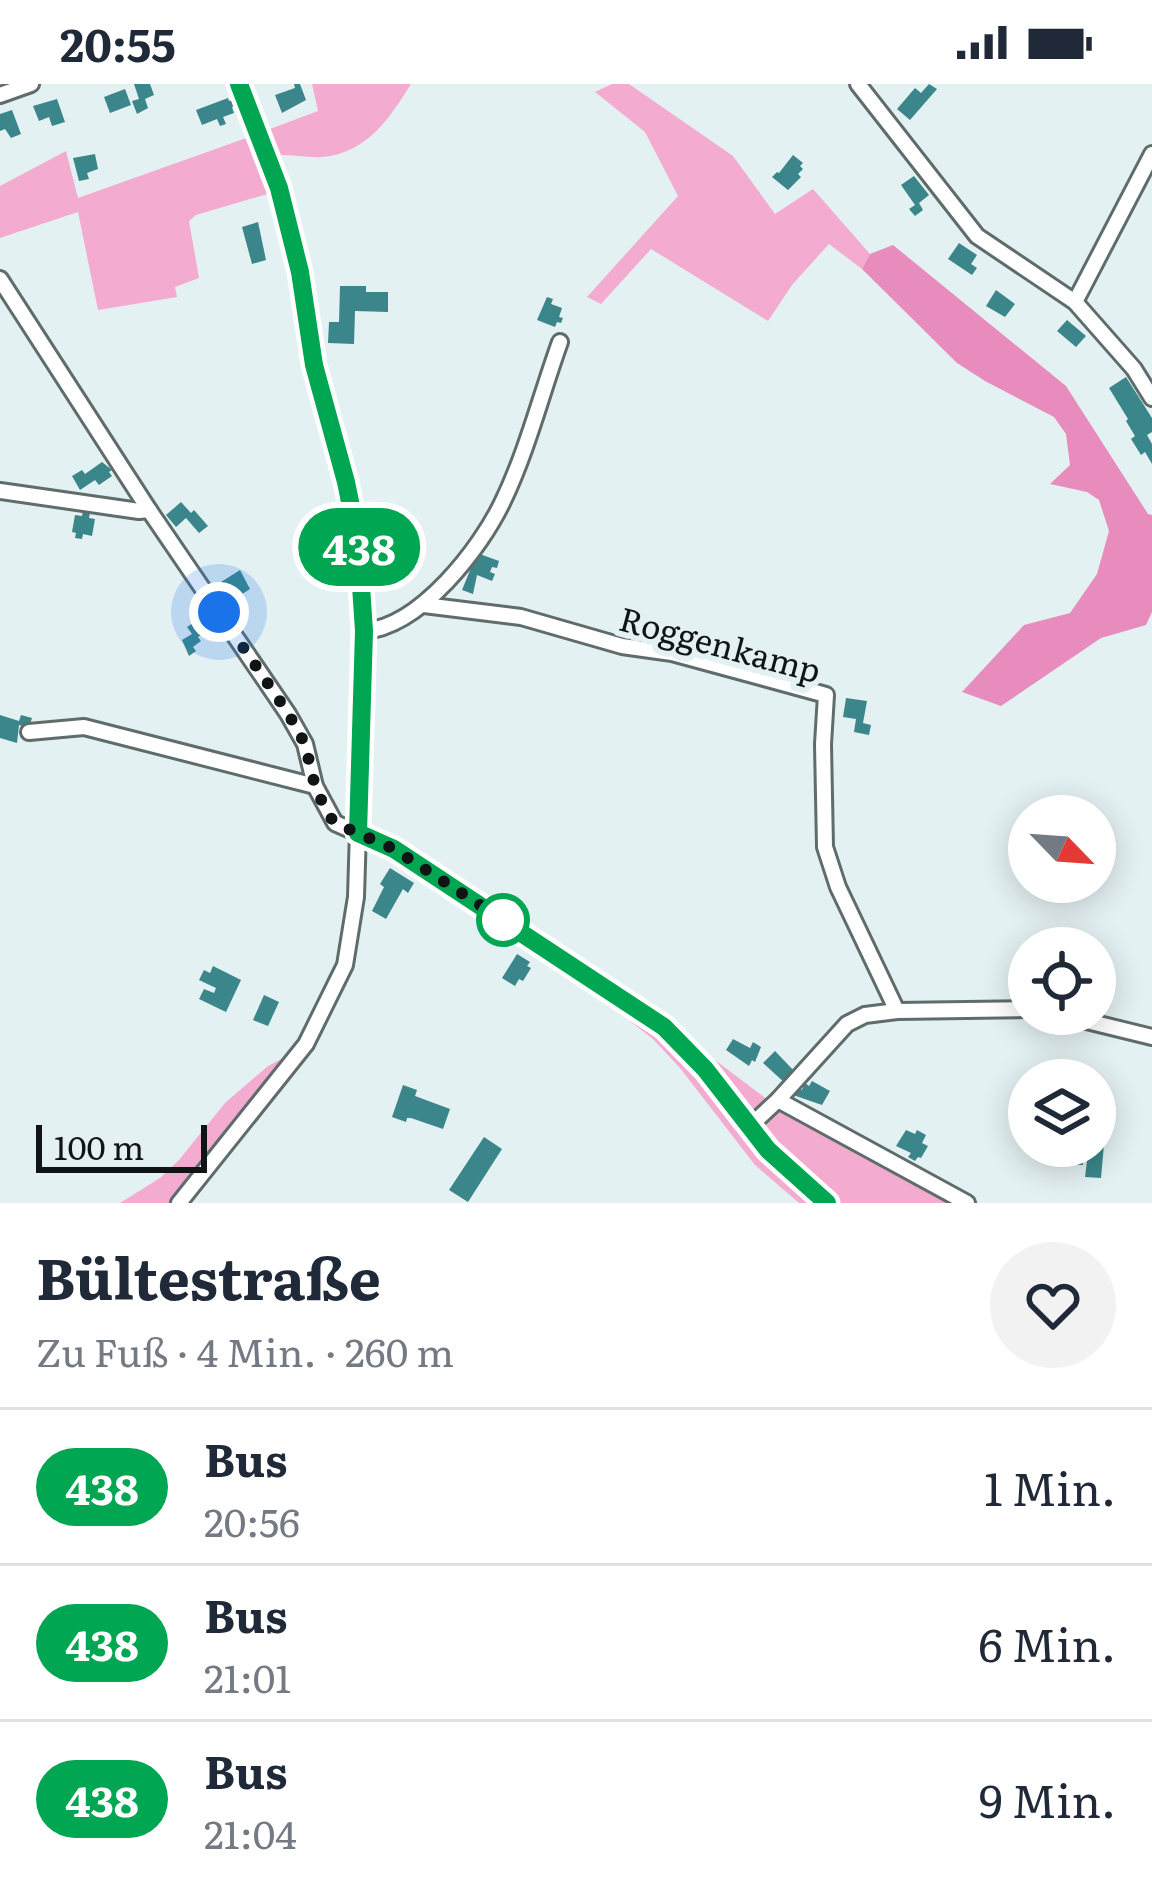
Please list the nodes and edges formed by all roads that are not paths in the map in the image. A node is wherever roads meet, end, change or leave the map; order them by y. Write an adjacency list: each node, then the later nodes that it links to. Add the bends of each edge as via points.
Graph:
1 (31, 84): 4 (street)
2 (239, 84): 13 (street, via 300,272 314,365 354,514)
3 (858, 84): 7 (street, via 977,236)
4 (0, 95)
5 (1152, 154): 7 (street)
6 (0, 279): 11 (street)
7 (1075, 302): 9 (street)
8 (560, 342): 12 (street, via 496,515)
9 (1152, 398)
10 (0, 491): 11 (street)
11 (149, 510): 15 (street, via 288,713)
12 (424, 605): 13 (street); 18 (street, Roggenkamp, via 521,617 826,695 825,847)
13 (364, 631): 16 (street)
14 (29, 732): 15 (street, via 84,727)
15 (315, 786): 16 (street, via 335,823)
16 (358, 833): 22 (street, via 664,1027); 23 (street, via 350,943 323,1013)
17 (1008, 1009): 18 (street)
18 (897, 1011): 21 (street, via 847,1024)
19 (1116, 1028): 20 (street)
20 (1152, 1037)
21 (778, 1100): 22 (street); 25 (street)
22 (748, 1126): 24 (street)
23 (179, 1203)
24 (827, 1203)
25 (967, 1203)

